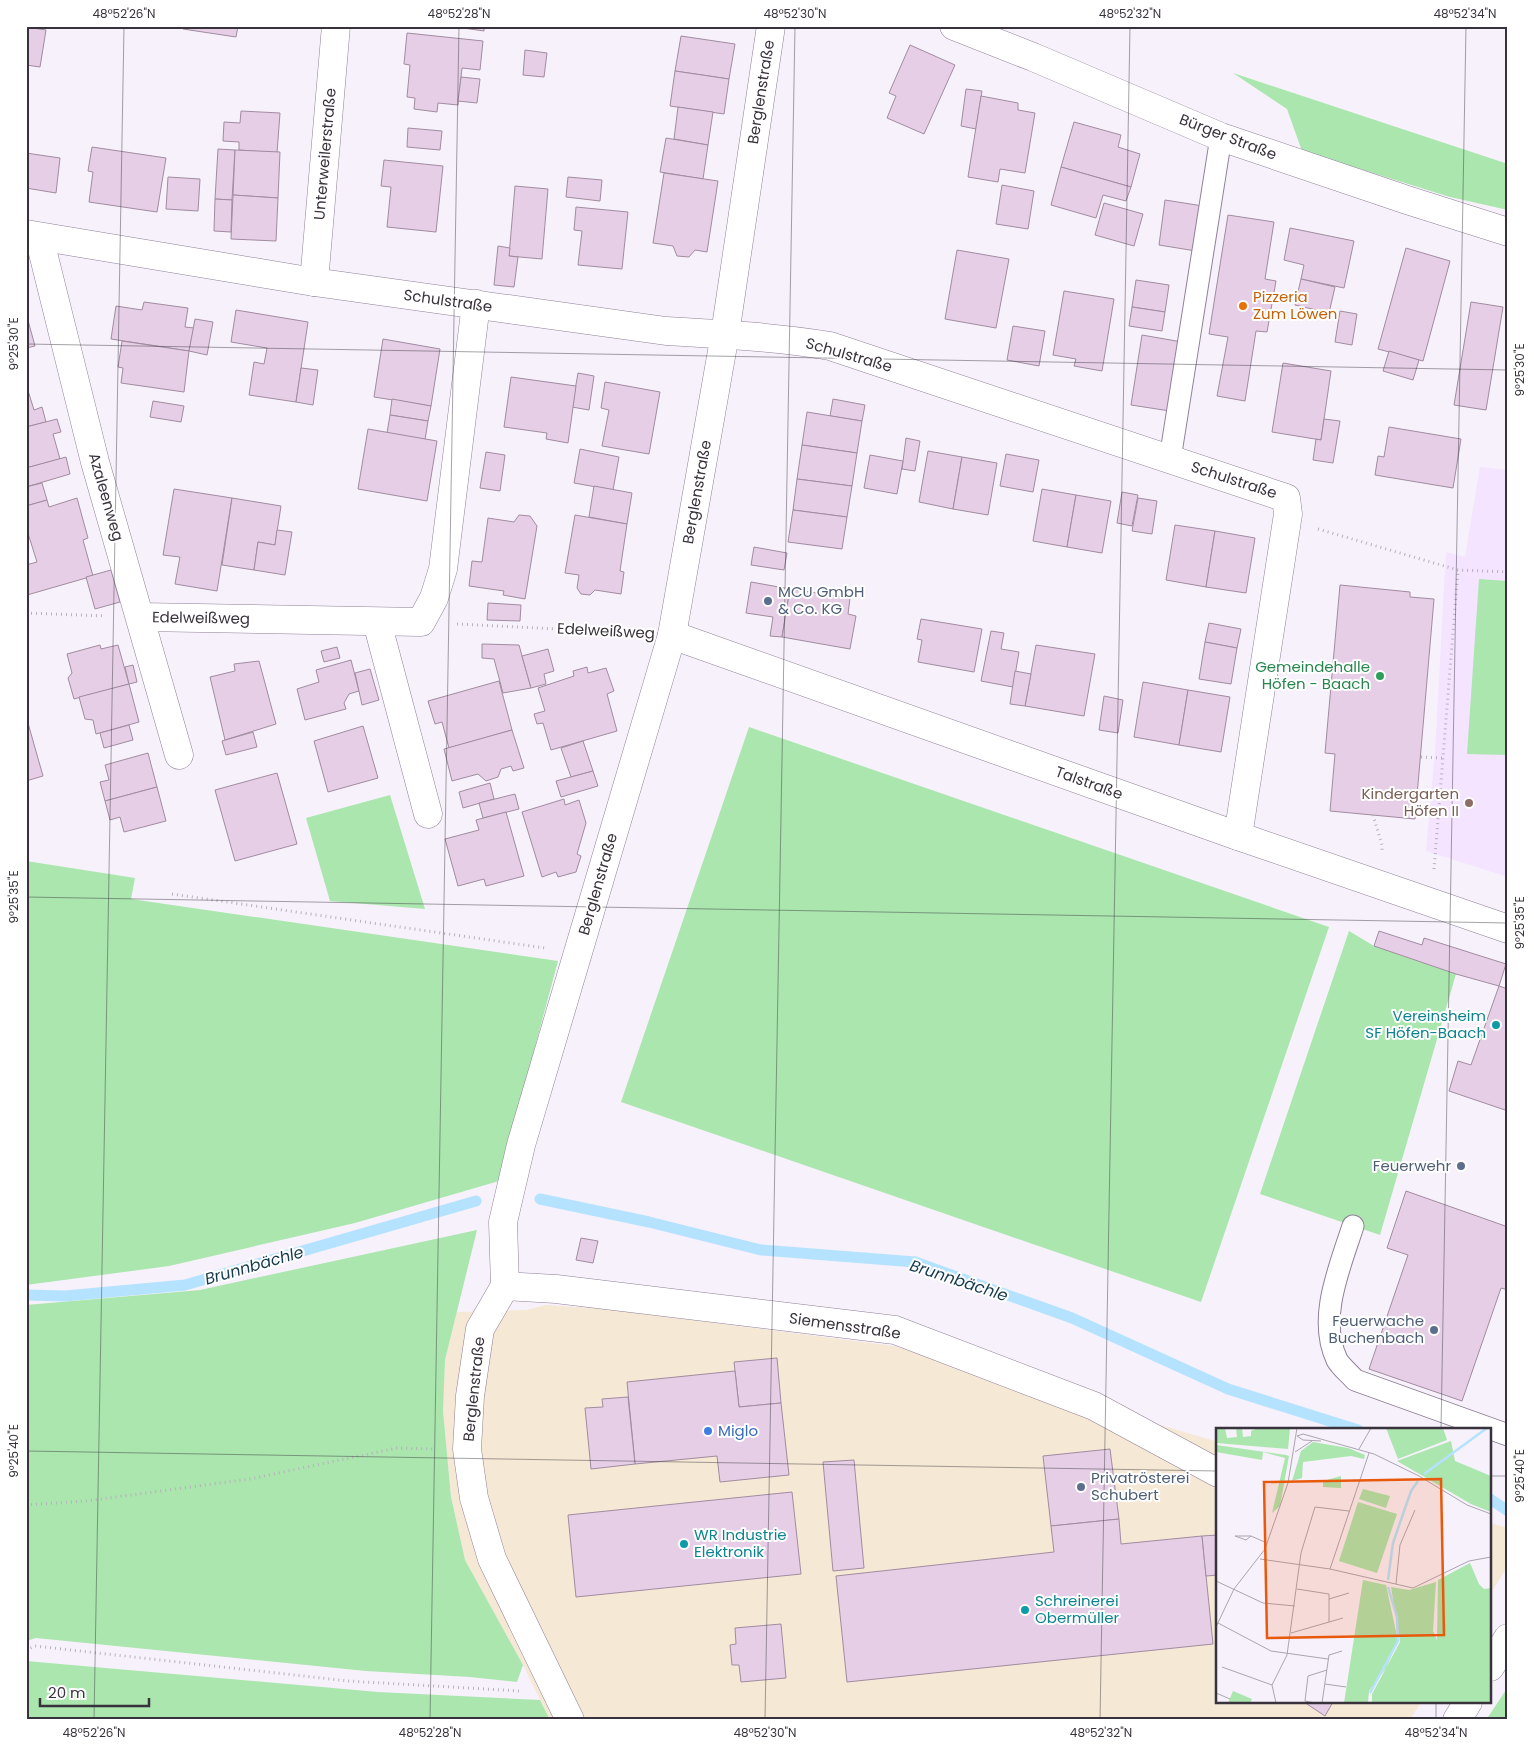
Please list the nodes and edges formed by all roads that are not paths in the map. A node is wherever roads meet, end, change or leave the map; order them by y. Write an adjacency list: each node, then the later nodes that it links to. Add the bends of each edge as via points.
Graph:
1 (336, 26): 7 (street, Unterweilerstraße)
2 (771, 26): 9 (street, Berglenstraße)
3 (954, 26): 4 (street, Bürger Straße)
4 (1221, 137): 5 (street, Bürger Straße); 10 (lane)
5 (1508, 232)
6 (33, 235): 7 (street, Schulstraße); 11 (street, Azaleenweg)
7 (314, 282): 8 (street, Schulstraße)
8 (476, 304): 9 (street, Schulstraße, via 666,331); 12 (street, Edelweißweg, via 443,569 434,598 421,622)
9 (725, 334): 10 (street, Schulstraße, via 830,346); 13 (street, Berglenstraße)
10 (1170, 459): 16 (street, Schulstraße, via 1286,498 1288,514)
11 (141, 617): 12 (street, Edelweißweg); 14 (street, Azaleenweg)
12 (377, 622): 15 (street)
13 (672, 635): 16 (street, Talstraße); 19 (street, Berglenstraße, via 521,1146 503,1222)
14 (179, 755)
15 (428, 814)
16 (1238, 836): 17 (street, Talstraße)
17 (1508, 929)
18 (1353, 1226): 20 (lane, via 1335,1283 1329,1322 1338,1362 1356,1380)
19 (504, 1286): 23 (street, Siemensstraße, via 895,1330 1094,1406); 27 (street, Berglenstraße, via 480,1329 470,1396 467,1449 474,1498 492,1559)
20 (1489, 1428)
21 (1492, 1429): 22 (lane)
22 (1508, 1435)
23 (1216, 1472)
24 (1508, 1638): 25 (street)
25 (1492, 1663)
26 (1467, 1704): 28 (street)
27 (570, 1720)
28 (1458, 1720)

